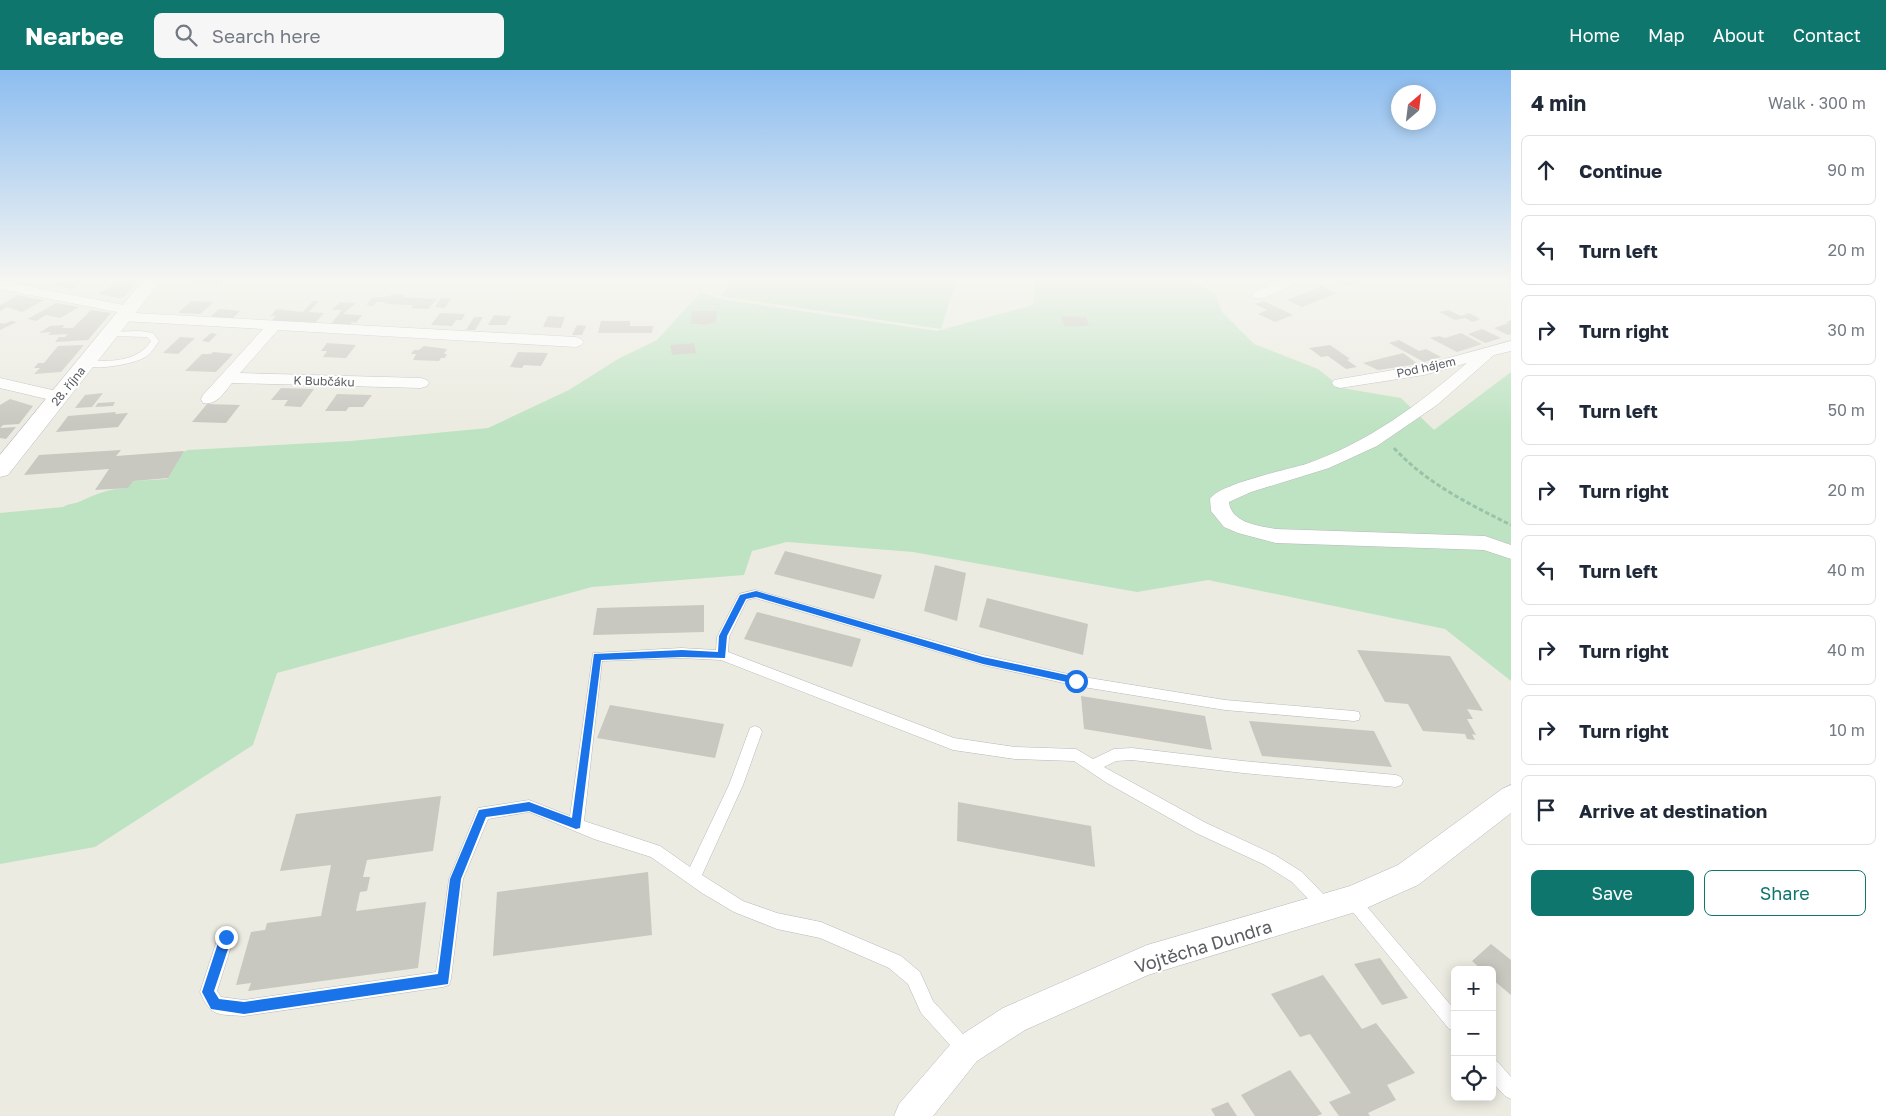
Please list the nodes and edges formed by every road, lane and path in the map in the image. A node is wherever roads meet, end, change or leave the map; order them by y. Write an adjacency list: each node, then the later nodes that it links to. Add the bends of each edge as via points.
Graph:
1 (116, 327): 4 (main road, 28. října)
2 (273, 327): 9 (street)
3 (289, 327): 5 (street)
4 (110, 334): 8 (main road, 28. října); 8 (lane, via 140,333 155,340 144,354 129,361)
5 (576, 342)
6 (1511, 346): 7 (street, Pod hájem)
7 (1489, 352): 12 (street, Pod hájem, via 1424,370); 15 (street, via 1425,408)
8 (86, 364): 13 (main road, 28. října)
9 (228, 378): 11 (street, K Bubčáku); 14 (street)
10 (0, 383): 13 (street)
11 (421, 383)
12 (1340, 383)
13 (59, 397): 16 (main road, 28. října)
14 (209, 399)
15 (1389, 433): 17 (path, via 1393,446 1410,467 1466,503); 18 (street, via 1324,464 1238,490 1219,499 1221,512 1231,522 1247,529 1276,536 1484,543)
16 (0, 470)
17 (1511, 525)
18 (1511, 552)
19 (722, 656): 20 (lane, via 723,636 743,597 756,594 983,660 1076,681 1225,705); 22 (lane, via 953,744 1015,753 1076,755); 25 (lane, via 597,656)
20 (1354, 716)
21 (755, 732): 26 (lane, via 736,785)
22 (1093, 766): 23 (lane, via 1114,755 1132,754 1243,768); 27 (lane, via 1201,828 1270,860)
23 (1396, 781)
24 (1511, 797): 27 (street, Vojtěcha Dundra, via 1408,875)
25 (576, 825): 26 (lane, via 655,852); 28 (lane, via 529,806 483,813 456,879 443,979 244,1008 216,1005 208,992)
26 (692, 878): 30 (lane, via 739,907 777,921 821,930 895,962 914,978 927,1007)
27 (1340, 904): 29 (lane); 30 (street, Vojtěcha Dundra, via 1147,960 1022,1015)
28 (226, 937)
29 (1451, 1019)
30 (966, 1050): 33 (street, Vojtěcha Dundra)
31 (1496, 1073): 32 (lane)
32 (1511, 1090)
33 (911, 1116)

